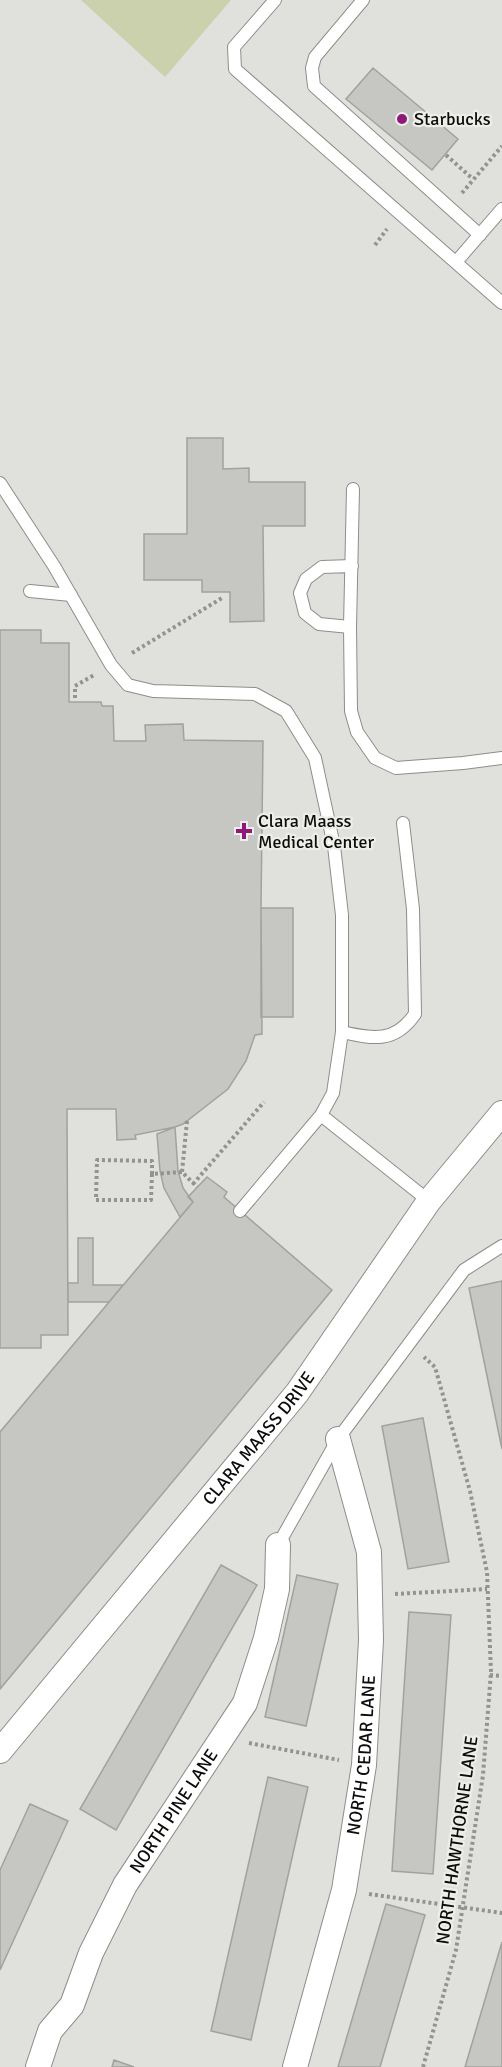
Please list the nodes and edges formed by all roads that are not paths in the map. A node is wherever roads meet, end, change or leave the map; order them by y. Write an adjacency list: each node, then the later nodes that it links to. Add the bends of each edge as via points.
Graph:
1 (275, 0): 5 (lane, via 234,47 236,69)
2 (363, 0): 4 (lane, via 315,57 314,86)
3 (502, 209): 4 (lane)
4 (480, 235): 5 (lane)
5 (456, 262): 6 (lane)
6 (502, 303)
7 (0, 483): 11 (lane)
8 (353, 489): 9 (lane)
9 (352, 566): 12 (lane); 12 (lane, via 322,567 306,579 300,593 305,613 319,624)
10 (30, 591): 11 (lane)
11 (71, 596): 15 (lane, via 111,665 128,685 153,692 255,694 286,711 315,758 334,846 342,915)
12 (350, 627): 13 (lane, via 351,711 357,732 375,758 396,768)
13 (502, 758)
14 (403, 823): 15 (lane, via 413,909 415,1014 405,1029 384,1037)
15 (342, 1032): 17 (lane, via 333,1093)
16 (502, 1113): 18 (street, CLARA MAASS DRIVE)
17 (321, 1115): 18 (lane); 19 (lane)
18 (429, 1201): 23 (street, CLARA MAASS DRIVE, via 297,1393)
19 (240, 1211)
20 (502, 1246): 21 (lane, via 464,1270)
21 (338, 1439): 22 (lane); 25 (street, NORTH CEDAR LANE, via 369,1552 372,1640 364,1765 344,1890)
22 (278, 1545): 24 (street, NORTH PINE LANE, via 277,1589 245,1703 125,1886 91,1953 72,2005 50,2031)
23 (0, 1751)
24 (38, 2067)
25 (295, 2067)

